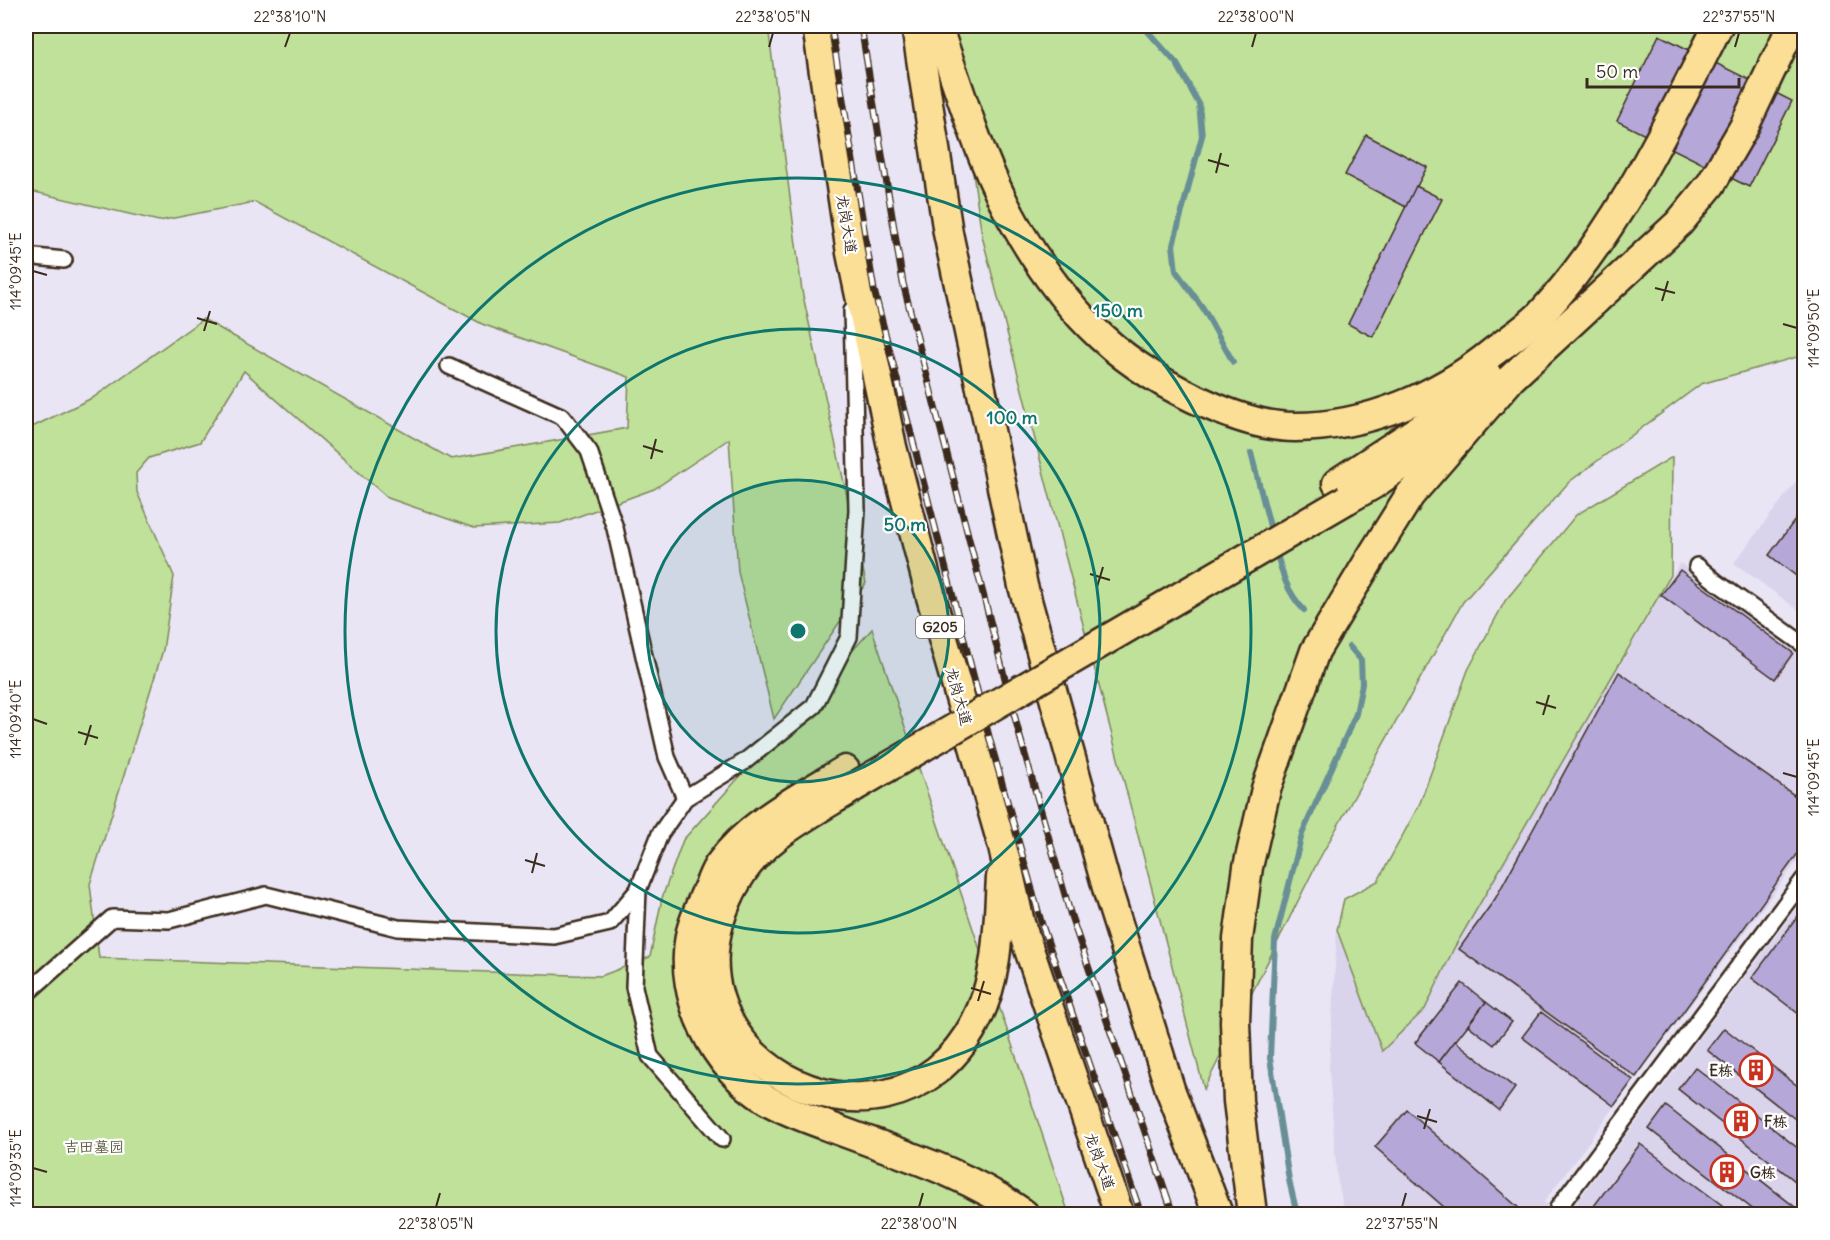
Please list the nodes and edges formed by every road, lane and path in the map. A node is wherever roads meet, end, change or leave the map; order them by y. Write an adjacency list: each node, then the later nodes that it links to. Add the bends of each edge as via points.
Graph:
1 (817, 26): 6 (highway, 龙岗大道 / G205)
2 (916, 26): 24 (highway, via 948,233 1023,586 1109,895 1170,1089)
3 (937, 26): 9 (highway, via 990,172 1021,235 1059,291 1109,346 1149,376 1198,400 1243,419 1295,427 1353,420 1406,404 1453,381)
4 (1719, 26): 9 (highway, via 1636,183 1574,275)
5 (1792, 26): 11 (highway, via 1744,127 1711,184 1679,223)
6 (851, 253): 16 (street, via 857,510 849,637 814,706 744,762); 17 (highway, 龙岗大道 / G205, via 892,447)
7 (26, 256): 8 (street)
8 (64, 260)
9 (1538, 317): 12 (highway, via 1501,361 1451,407)
10 (449, 366): 16 (street, via 563,417 589,451 615,528 667,757)
11 (1508, 382): 12 (highway, via 1456,427 1374,484); 25 (highway, via 1410,495 1370,559 1316,651 1266,789 1245,888 1235,1010 1238,1101)
12 (1341, 491): 15 (highway, bridge)
13 (1697, 566): 14 (street)
14 (1804, 645)
15 (850, 778): 17 (highway, via 759,851 738,879 714,944 713,974 720,1006 736,1036 758,1059 809,1088 862,1097 889,1095 915,1086 962,1045 990,987); 22 (highway, via 784,807 747,834 718,866 690,937 689,976 697,1013 713,1046 739,1078 766,1100 967,1179)
16 (685, 798): 19 (street, via 660,834)
17 (1003, 848): 23 (highway, 龙岗大道 / G205, via 1020,923)
18 (1804, 879): 26 (street, via 1558,1208)
19 (638, 890): 20 (street, via 610,923 554,936 398,928 266,895 169,920 112,918); 21 (street, via 634,987 650,1056)
20 (26, 994)
21 (722, 1139)
22 (1024, 1215)
23 (1119, 1215)
24 (1218, 1215)
25 (1252, 1215)
26 (1566, 1215)

